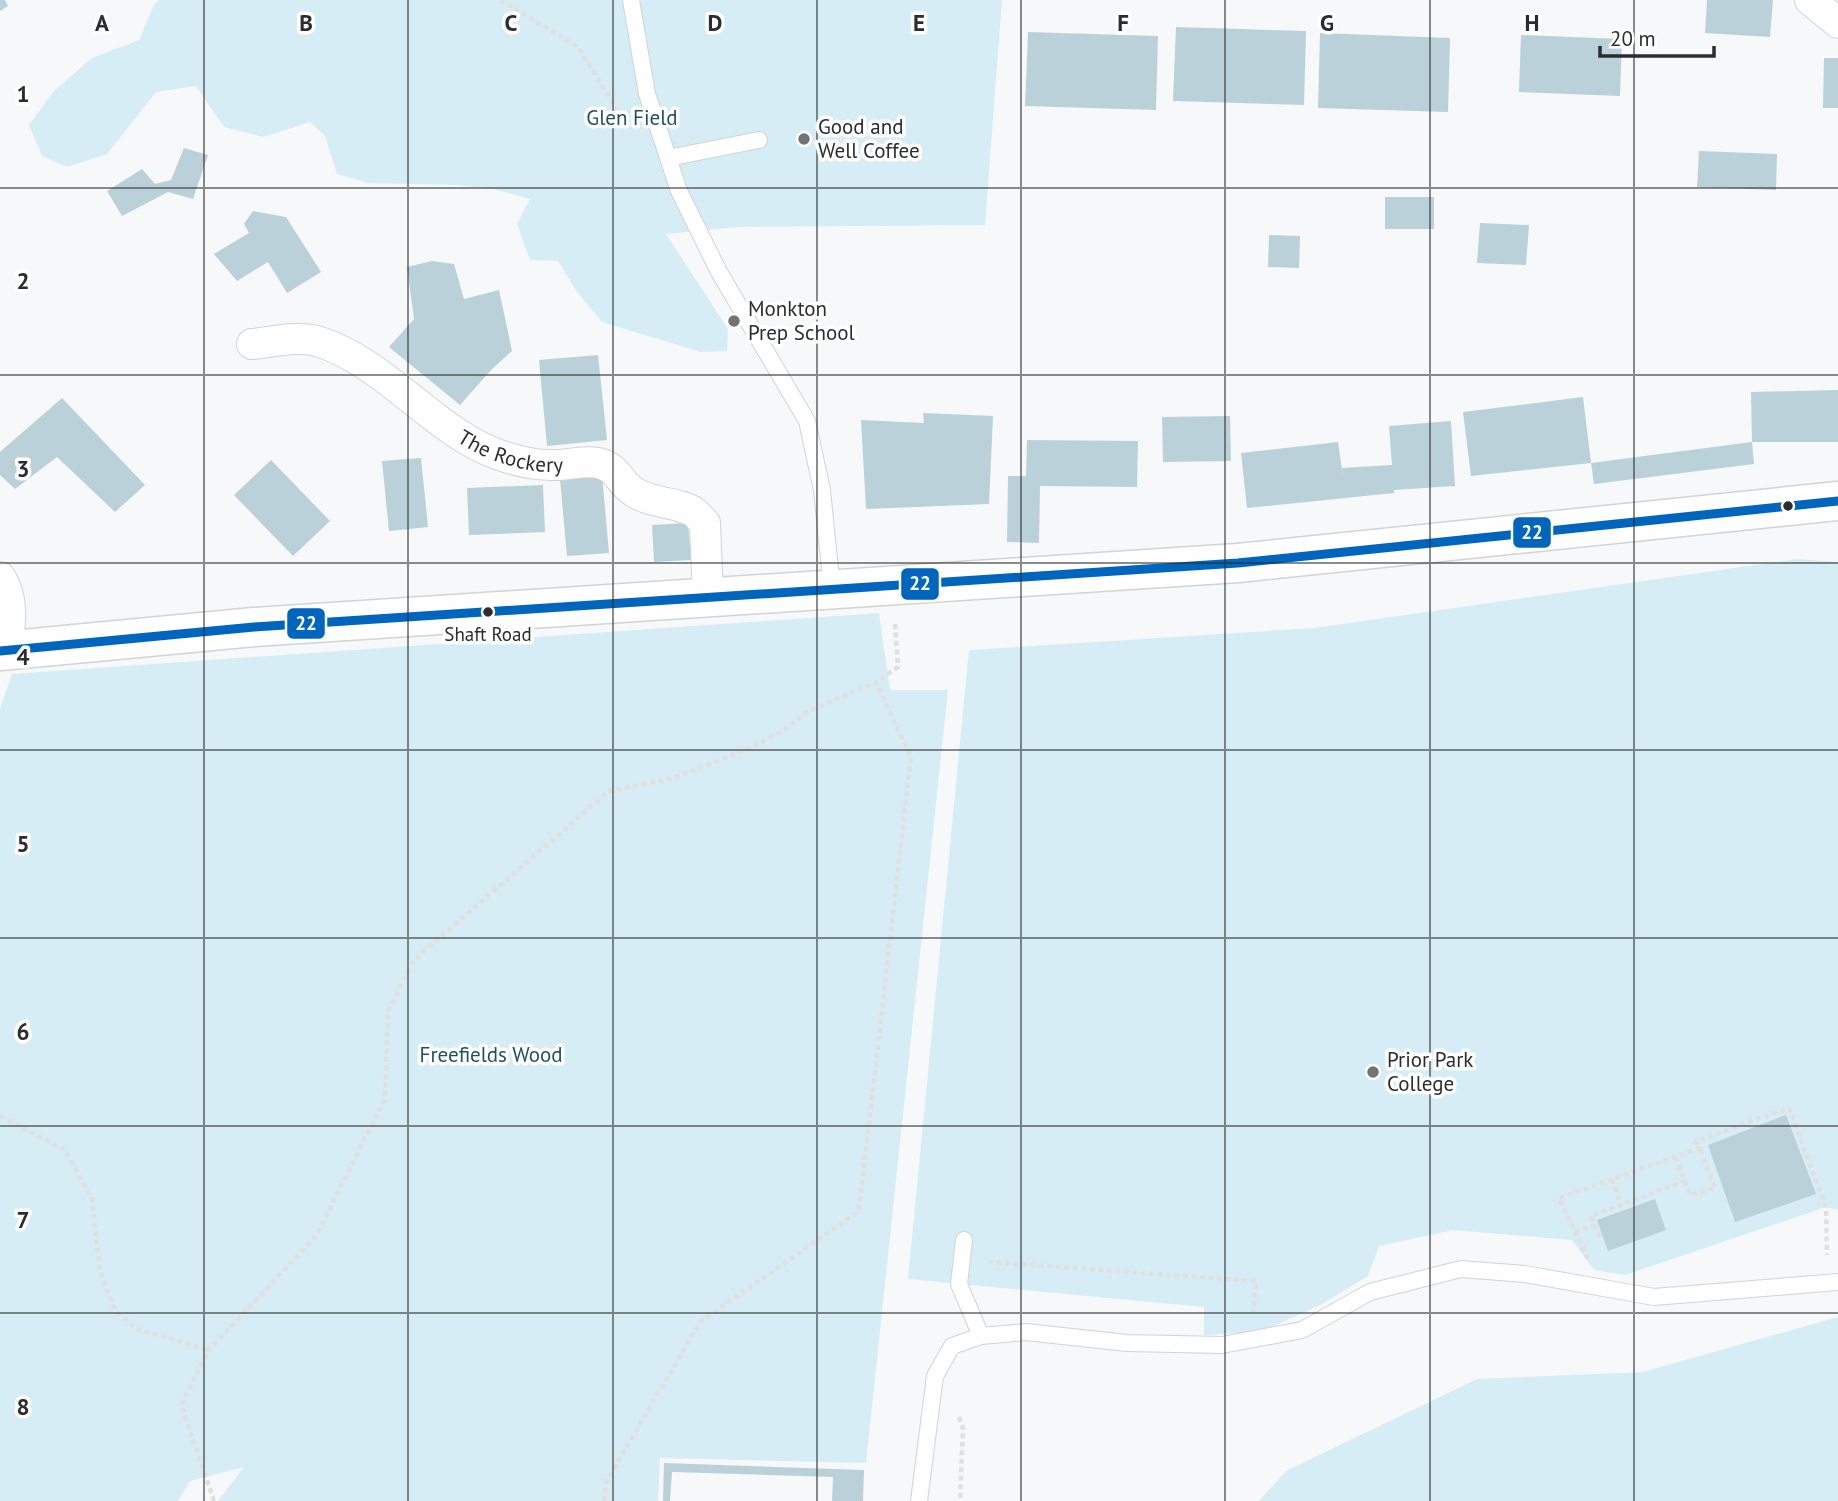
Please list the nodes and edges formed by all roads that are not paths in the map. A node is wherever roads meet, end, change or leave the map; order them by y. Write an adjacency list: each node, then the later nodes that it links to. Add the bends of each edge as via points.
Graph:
1 (631, 0): 5 (lane, via 648,94)
2 (1810, 0): 3 (street)
3 (1838, 23)
4 (759, 141): 5 (lane)
5 (668, 158): 9 (lane, via 719,272 807,421 822,490)
6 (252, 344): 10 (street, The Rockery, via 318,341 353,357 465,438 496,453 527,464 596,462 609,466 631,491 648,500 692,510 705,523)
7 (1838, 501): 9 (street, via 1238,563)
8 (0, 577): 11 (street, via 7,587 11,617)
9 (833, 590): 10 (street)
10 (708, 598): 11 (street, via 254,626)
11 (4, 651)
12 (964, 1240): 14 (lane, via 958,1284)
13 (1833, 1283): 14 (lane, via 1654,1297 1525,1274 1461,1269 1370,1292 1302,1330 1222,1345 1127,1343 1026,1332)
14 (981, 1336): 15 (lane, via 952,1346 935,1376)
15 (919, 1501)

